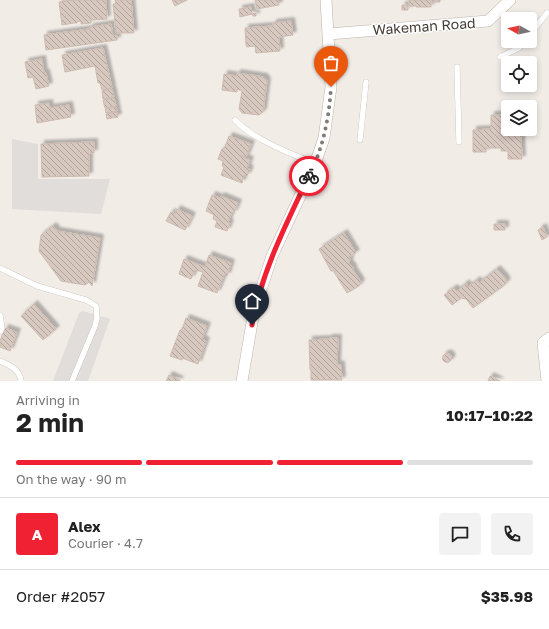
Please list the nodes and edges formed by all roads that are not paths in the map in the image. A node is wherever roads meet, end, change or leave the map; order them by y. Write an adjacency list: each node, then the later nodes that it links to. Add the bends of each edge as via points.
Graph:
1 (326, 0): 5 (street)
2 (510, 0): 5 (street, Wakeman Road, via 488,22)
3 (547, 13): 4 (lane)
4 (537, 25)
5 (329, 34): 13 (street, via 330,104 324,138)
6 (519, 48): 7 (lane)
7 (500, 57)
8 (457, 67): 12 (lane)
9 (366, 82): 11 (lane)
10 (235, 120): 13 (lane, via 268,143)
11 (360, 140)
12 (459, 142)
13 (315, 164): 21 (street, via 272,256 254,311)
14 (0, 268): 20 (lane, via 37,286 86,300 96,306 96,322)
15 (0, 315): 16 (lane)
16 (0, 332)
17 (549, 338): 22 (street, via 543,343)
18 (0, 361): 19 (lane, via 12,366 21,376)
19 (21, 381)
20 (72, 381)
21 (242, 381)
22 (547, 381)

